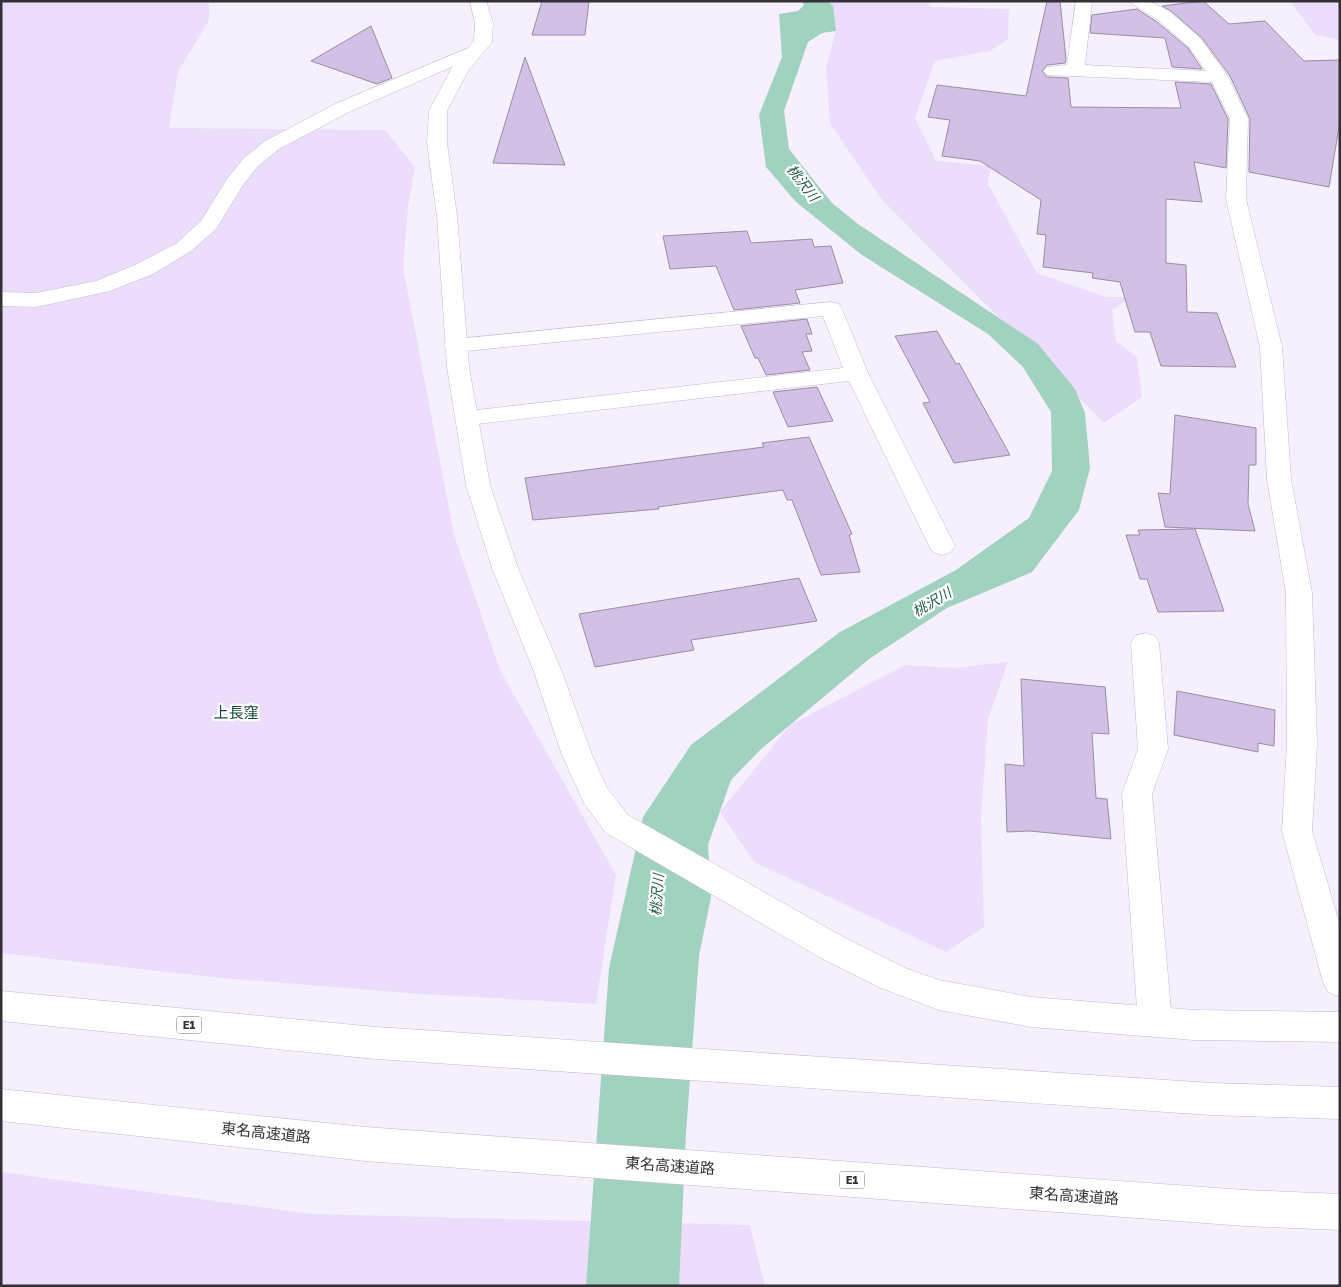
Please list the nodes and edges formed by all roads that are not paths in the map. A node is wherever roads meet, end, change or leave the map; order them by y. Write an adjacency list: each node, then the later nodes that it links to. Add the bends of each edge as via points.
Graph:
1 (478, 1): 4 (main road, via 484,23 483,42)
2 (1084, 1): 5 (main road)
3 (1136, 1): 7 (main road, via 1164,16 1195,43)
4 (473, 51): 8 (main road, via 344,107 272,145 251,162 234,183 209,225 184,247 145,270 102,286 36,300); 9 (main road, via 438,111 437,143 447,216)
5 (1075, 70): 6 (main road); 7 (main road)
6 (1053, 72)
7 (1219, 77): 14 (main road, via 1239,119 1236,199 1271,347 1279,479 1299,593 1302,744 1297,831)
8 (1, 299)
9 (455, 345): 10 (main road, via 831,309); 11 (main road)
10 (858, 373): 11 (main road); 12 (main road)
11 (468, 418): 16 (main road, via 478,485 505,568 578,755 596,795 617,824 832,948 893,978 939,995 1031,1012)
12 (942, 546)
13 (1145, 643): 16 (main road, via 1153,749 1137,794)
14 (1340, 982)
15 (1, 1006): 18 (main road, E1, via 376,1043 1211,1099)
16 (1155, 1022): 17 (main road)
17 (1340, 1027)
18 (1340, 1103)
19 (1, 1105): 20 (main road, 東名高速道路 / E1, via 365,1144 1244,1208)
20 (1340, 1212)

